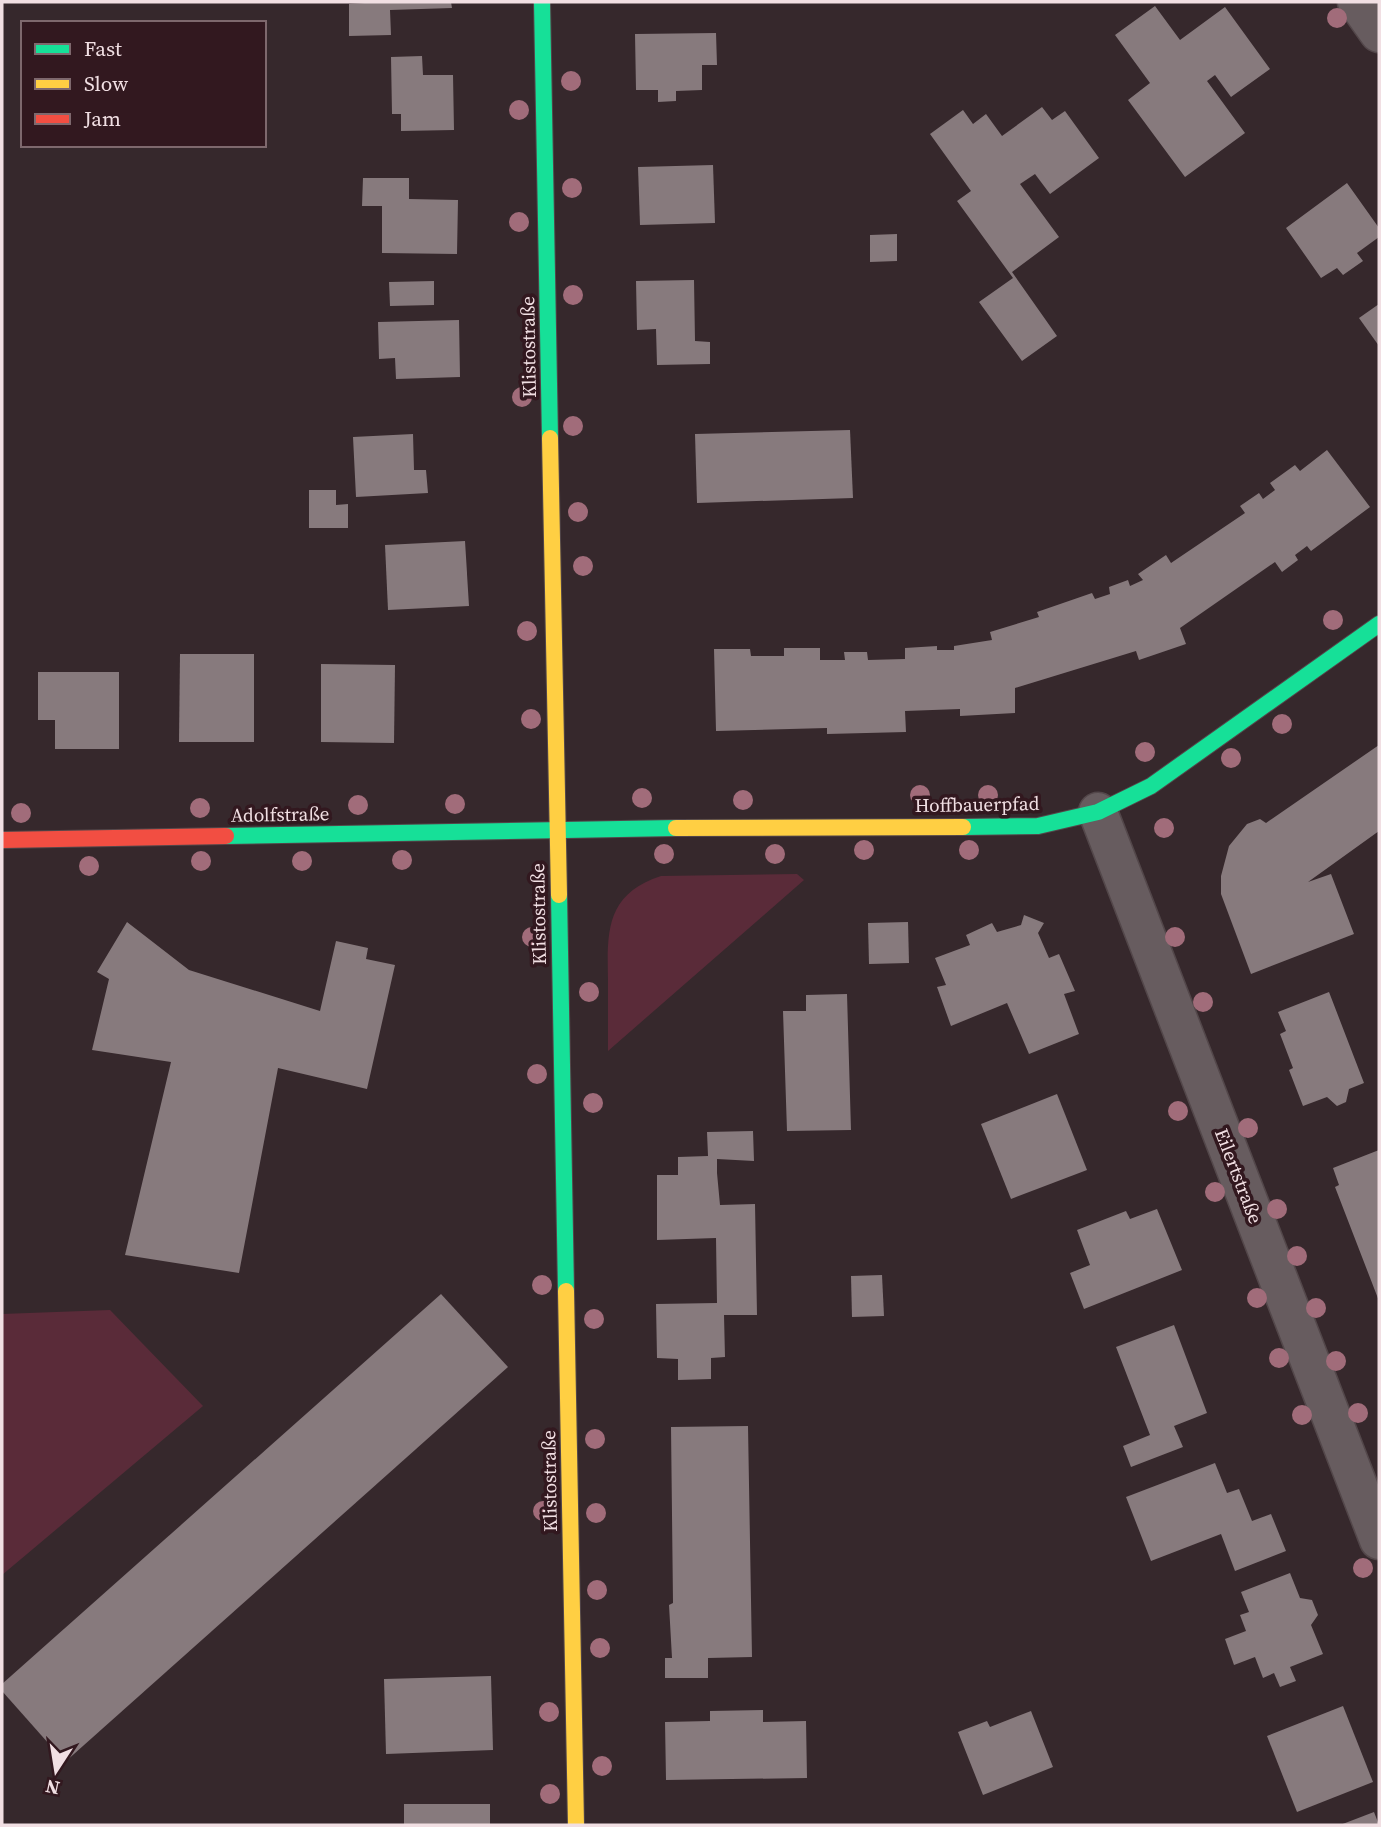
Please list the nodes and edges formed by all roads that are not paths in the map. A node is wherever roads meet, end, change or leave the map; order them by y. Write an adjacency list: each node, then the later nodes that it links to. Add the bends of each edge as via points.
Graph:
1 (542, 2): 6 (street, Klistostraße)
2 (1357, 2): 3 (street)
3 (1379, 33)
4 (1379, 624): 5 (street, Hoffbauerpfad, via 1151,786)
5 (1098, 812): 6 (street, Hoffbauerpfad, via 1038,826); 8 (street, Eilertstraße)
6 (558, 830): 7 (street, Adolfstraße); 9 (street, Klistostraße)
7 (2, 840)
8 (1379, 1540)
9 (576, 1825)

